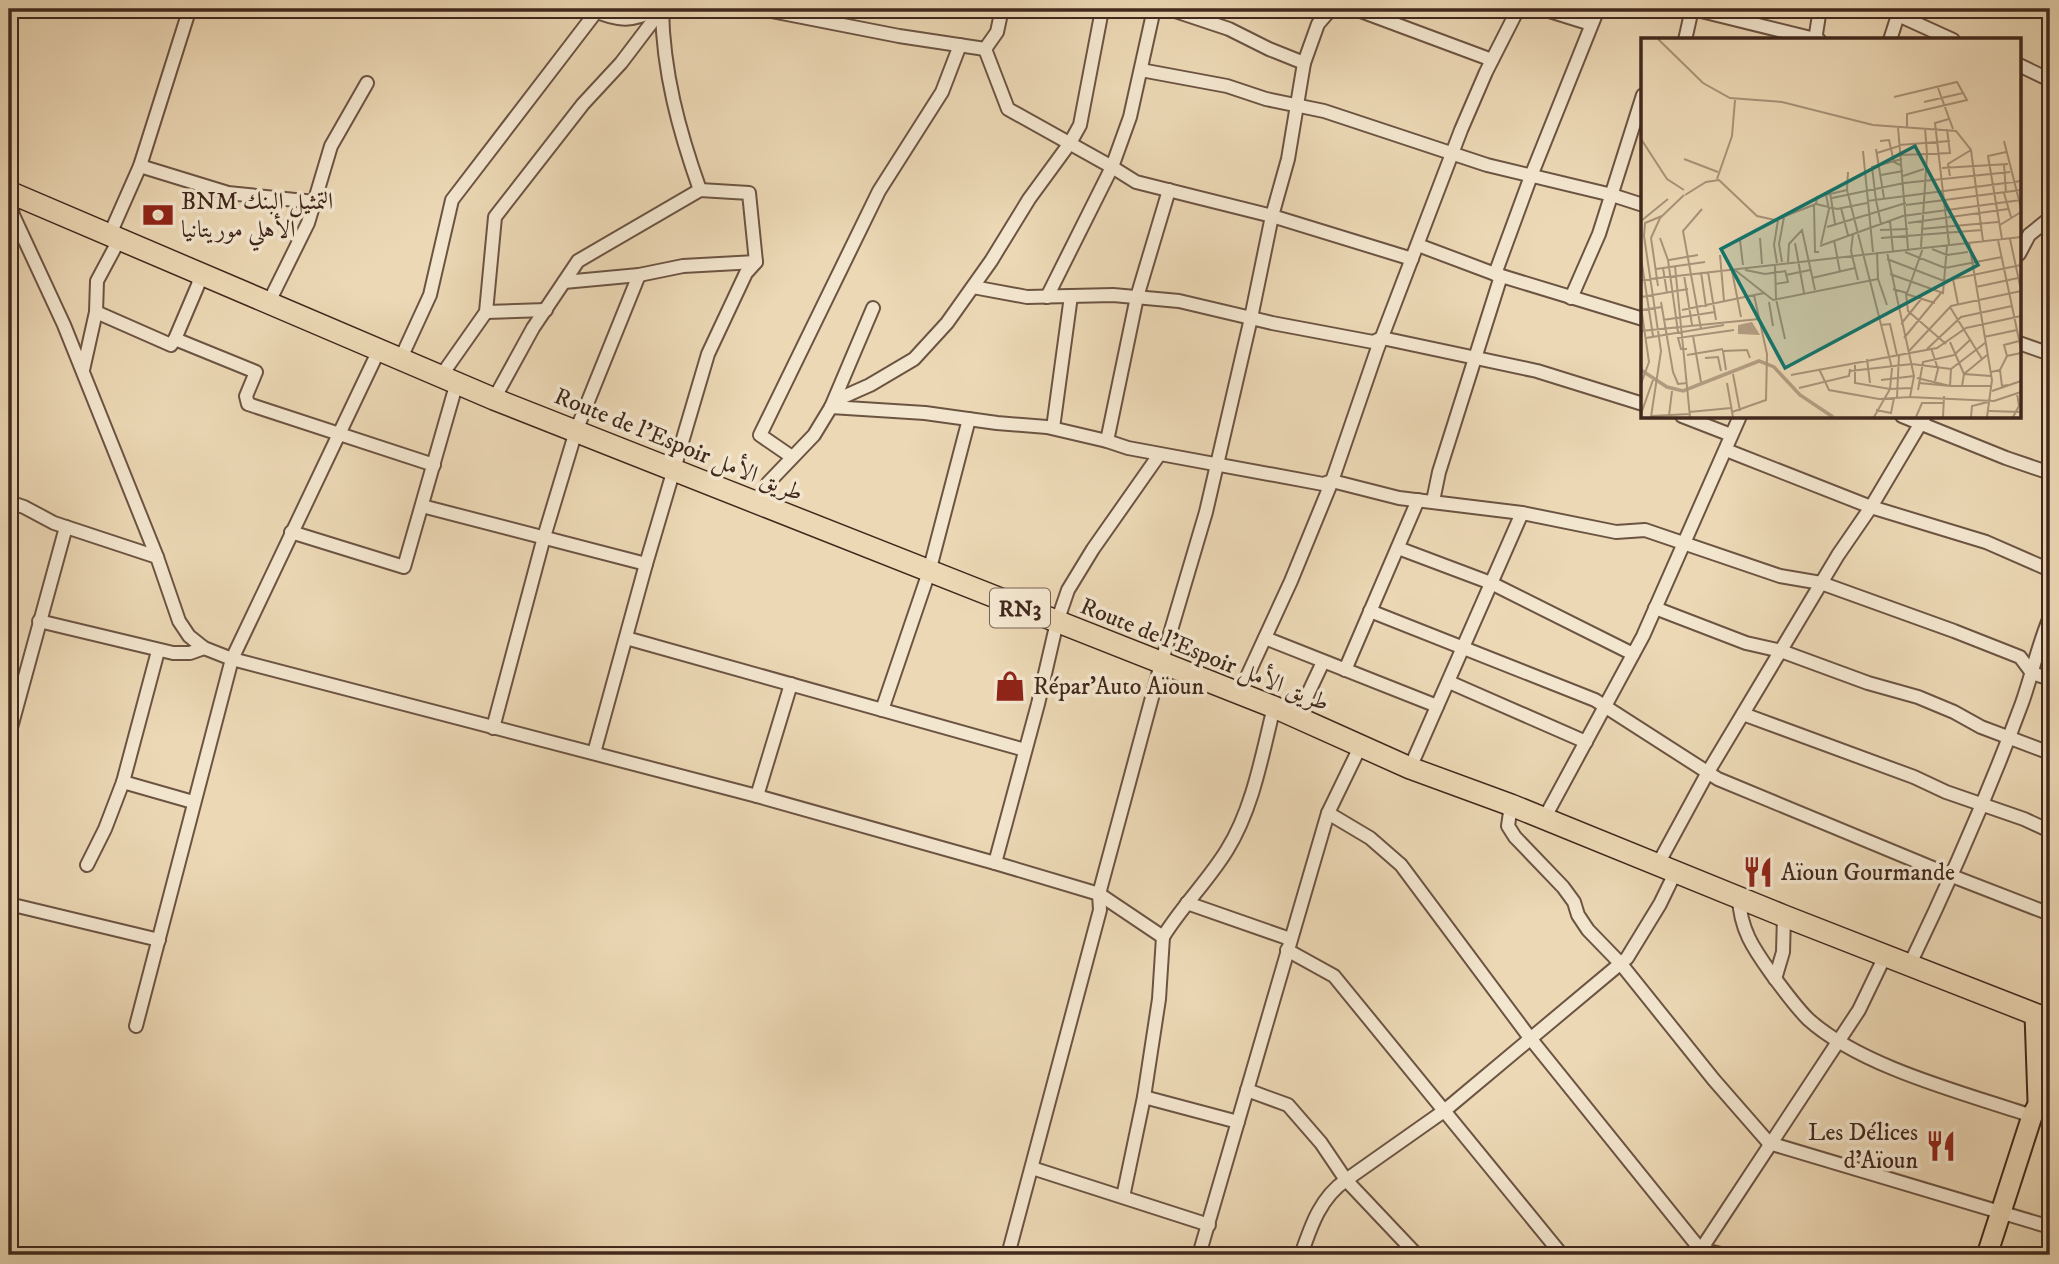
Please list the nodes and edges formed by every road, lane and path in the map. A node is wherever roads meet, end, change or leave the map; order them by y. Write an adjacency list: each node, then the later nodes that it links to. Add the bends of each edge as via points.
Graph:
1 (661, 9): 15 (street, via 631,20 609,18); 40 (street, via 672,98); 66 (street, via 495,217)
2 (761, 9): 25 (street)
3 (1002, 9): 26 (street)
4 (1087, 9): 16 (street)
5 (1154, 9): 6 (street); 16 (street); 30 (street)
6 (1163, 9)
7 (1169, 9): 28 (street, via 1229,29)
8 (1331, 9): 28 (street, via 1318,24)
9 (1355, 9): 27 (street)
10 (1518, 9): 27 (street)
11 (1543, 9): 19 (street)
12 (1598, 9): 19 (street)
13 (1693, 9): 20 (street); 21 (street)
14 (1820, 9): 22 (street)
15 (593, 10): 74 (street, via 452,200 430,295)
16 (1102, 10): 35 (street, via 1080,125)
17 (189, 11): 37 (street)
18 (1899, 12): 23 (street); 24 (street)
19 (1591, 24): 39 (street)
20 (1686, 38)
21 (1808, 38)
22 (1816, 38)
23 (1891, 38)
24 (1949, 38)
25 (960, 45): 26 (street); 92 (street, via 942,92 879,191 760,435)
26 (985, 49): 35 (street, via 1008,109)
27 (1492, 60): 36 (street)
28 (1304, 63): 34 (street)
29 (2021, 66): 31 (street)
30 (1141, 70): 34 (street, via 1227,86); 38 (street)
31 (2050, 80)
32 (367, 83): 44 (street, via 331,146)
33 (1641, 101): 43 (street)
34 (1296, 106): 36 (street, via 1367,123); 46 (street)
35 (1070, 143): 38 (street); 57 (street)
36 (1453, 152): 39 (street); 50 (street)
37 (140, 166): 44 (street, via 228,193); 49 (street)
38 (1112, 166): 41 (street, via 1136,183); 59 (street)
39 (1531, 176): 43 (street); 55 (street)
40 (700, 190): 52 (street, via 749,193); 56 (street, via 578,261)
41 (1169, 190): 46 (street); 60 (street)
42 (9, 192): 49 (highway, Route de l’Espoir طريق الأمل / RN3); 76 (street, via 13,215)
43 (1612, 195): 45 (street); 61 (street)
44 (315, 202): 62 (street)
45 (1641, 204)
46 (1272, 216): 51 (street); 67 (street)
47 (2050, 218): 48 (street)
48 (2024, 233)
49 (115, 236): 53 (highway, Route de l’Espoir طريق الأمل / RN3); 65 (street, via 97,281)
50 (1418, 245): 51 (street); 55 (street)
51 (1412, 259): 69 (street)
52 (756, 262): 54 (street, via 683,266); 95 (street, via 746,273 708,354)
53 (200, 273): 62 (highway, Route de l’Espoir طريق الأمل / RN3); 70 (street)
54 (639, 275): 56 (street); 86 (street)
55 (1498, 275): 61 (street); 75 (street)
56 (564, 282): 64 (street)
57 (973, 287): 59 (street); 80 (street, via 914,359)
58 (1071, 296): 59 (street); 60 (street); 85 (street)
59 (1047, 297)
60 (1137, 297): 67 (street, via 1179,301); 89 (street)
61 (1571, 298): 68 (street)
62 (268, 304): 72 (highway, Route de l’Espoir طريق الأمل / RN3)
63 (873, 308): 80 (street)
64 (545, 310): 66 (street); 78 (street)
65 (96, 312): 70 (street, via 171,345); 76 (street)
66 (486, 312): 77 (street)
67 (1251, 318): 69 (street, via 1373,342); 94 (street)
68 (1641, 318)
69 (1382, 338): 75 (street); 97 (street)
70 (175, 339): 87 (street, via 256,372 246,396 248,404)
71 (2021, 343): 73 (street)
72 (379, 350): 74 (highway, Route de l’Espoir طريق الأمل / RN3); 87 (street)
73 (2049, 350)
74 (401, 358): 77 (highway, Route de l’Espoir طريق الأمل / RN3)
75 (1476, 358): 79 (street, via 1537,371); 99 (street)
76 (82, 370): 110 (street)
77 (449, 379): 78 (highway, Route de l’Espoir طريق الأمل / RN3); 93 (street)
78 (494, 398): 86 (highway, Route de l’Espoir طريق الأمل / RN3)
79 (1641, 403)
80 (831, 407): 83 (street); 92 (street, via 814,435)
81 (1687, 418): 88 (street)
82 (1739, 418): 88 (street)
83 (969, 419): 85 (street); 113 (street)
84 (1923, 420): 96 (street); 103 (street)
85 (1053, 428): 89 (street)
86 (576, 432): 95 (highway, Route de l’Espoir طريق الأمل / RN3); 107 (street)
87 (338, 435): 93 (street); 106 (street)
88 (1731, 435): 90 (street)
89 (1107, 441): 91 (street)
90 (1726, 450): 103 (street); 108 (street)
91 (1160, 455): 94 (street); 120 (street, via 1093,549 1068,590)
92 (792, 457): 101 (street)
93 (434, 465): 102 (street)
94 (1217, 466): 97 (street, via 1323,484); 130 (street)
95 (676, 471): 101 (highway, Route de l’Espoir طريق الأمل / RN3); 111 (street)
96 (2050, 473)
97 (1332, 481): 98 (street); 122 (street)
98 (1418, 500): 99 (street); 109 (street)
99 (1433, 501): 104 (street)
100 (9, 502): 105 (street)
101 (756, 503): 113 (highway, Route de l’Espoir طريق الأمل / RN3)
102 (422, 506): 106 (street, via 404,567); 107 (street)
103 (1871, 508): 112 (street, via 1986,542); 115 (street)
104 (1522, 513): 108 (street, via 1616,531 1645,530); 114 (street)
105 (66, 527): 110 (street); 119 (street)
106 (291, 532): 128 (street)
107 (544, 537): 111 (street); 143 (street)
108 (1684, 543): 115 (street, via 1780,576); 116 (street)
109 (1398, 548): 114 (street); 117 (street)
110 (157, 557): 123 (street, via 179,621)
111 (646, 564): 121 (street)
112 (2050, 570)
113 (929, 572): 120 (highway, Route de l’Espoir طريق الأمل / RN3); 140 (street)
114 (1491, 583): 124 (street); 127 (street)
115 (1821, 583): 125 (street); 132 (street, via 2020,657)
116 (1655, 608): 125 (street, via 1746,643); 127 (street)
117 (1370, 611): 124 (street); 131 (street)
118 (2050, 617): 132 (street)
119 (38, 621): 126 (street); 144 (street)
120 (1057, 622): 130 (highway, Route de l’Espoir طريق الأمل / RN3); 148 (street)
121 (626, 638): 135 (street); 150 (street)
122 (1265, 638): 129 (street); 136 (street)
123 (204, 648): 126 (street, via 181,654); 128 (street)
124 (1464, 648): 134 (street); 139 (street)
125 (1781, 650): 141 (street); 145 (street, via 1918,697)
126 (158, 651): 153 (street)
127 (1633, 654): 139 (street)
128 (232, 659): 143 (street); 155 (street)
129 (1323, 662): 131 (street); 142 (street)
130 (1161, 664): 136 (highway, Route de l’Espoir طريق الأمل / RN3); 165 (street)
131 (1345, 670): 137 (street)
132 (2032, 673): 133 (street); 145 (street)
133 (2050, 679)
134 (1448, 682): 137 (street); 146 (street)
135 (791, 684): 140 (street); 154 (street)
136 (1239, 694): 138 (highway, Route de l’Espoir طريق الأمل / RN3)
137 (1437, 706): 151 (street)
138 (1274, 708): 142 (highway, Route de l’Espoir طريق الأمل / RN3); 167 (street, via 1247,811 1227,849)
139 (1606, 708): 146 (street); 152 (street)
140 (882, 710): 148 (street)
141 (1743, 714): 152 (street); 156 (street)
142 (1297, 717): 147 (highway, Route de l’Espoir طريق الأمل / RN3)
143 (493, 728): 150 (street)
144 (9, 735)
145 (2008, 736): 149 (street); 156 (street)
146 (1586, 742): 159 (street)
147 (1360, 747): 151 (highway, Route de l’Espoir طريق الأمل / RN3); 158 (street)
148 (1026, 750): 161 (street)
149 (2050, 752)
150 (594, 753): 154 (street)
151 (1410, 768): 157 (highway, Route de l’Espoir طريق الأمل / RN3)
152 (1708, 772): 163 (street); 164 (street)
153 (123, 782): 155 (street); 162 (street)
154 (757, 796): 161 (street)
155 (193, 802): 172 (street)
156 (1981, 803): 160 (street); 164 (street)
157 (1511, 805): 159 (highway, Route de l’Espoir طريق الأمل / RN3); 175 (street, via 1508,825 1515,837 1563,887 1588,930)
158 (1328, 813): 173 (street); 180 (street, via 1370,838 1401,865)
159 (1544, 819): 163 (highway, Route de l’Espoir طريق الأمل / RN3)
160 (2050, 831)
161 (995, 863): 165 (street)
162 (87, 865)
163 (1667, 868): 166 (highway, Route de l’Espoir طريق الأمل / RN3); 175 (street, via 1653,915)
164 (1952, 876): 169 (street); 176 (street)
165 (1099, 894): 171 (street); 189 (street, via 1100,910)
166 (1739, 897): 170 (highway, Route de l’Espoir طريق الأمل / RN3); 177 (street, via 1744,929)
167 (1186, 903): 171 (street); 173 (street)
168 (9, 904): 172 (street)
169 (2050, 914)
170 (1784, 916): 174 (highway, Route de l’Espoir طريق الأمل / RN3); 177 (street, via 1783,952)
171 (1164, 937): 184 (street)
172 (159, 940): 179 (street)
173 (1289, 944): 183 (street); 186 (street, via 1334,976)
174 (1885, 956): 176 (highway, Route de l’Espoir طريق الأمل / RN3); 181 (street)
175 (1621, 964): 180 (street); 188 (street)
176 (1910, 964): 178 (highway, Route de l’Espoir طريق الأمل / RN3)
177 (1776, 979): 181 (street, via 1808,1018)
178 (2043, 1017): 185 (main road)
179 (136, 1026)
180 (1530, 1038): 186 (street); 195 (street)
181 (1839, 1041): 185 (street, via 1897,1070); 188 (street)
182 (2050, 1082): 185 (main road)
183 (1247, 1090): 187 (street); 190 (street, via 1289,1105)
184 (1144, 1097): 187 (street); 191 (street)
185 (2035, 1109): 192 (main road)
186 (1444, 1111): 190 (street); 200 (street)
187 (1238, 1122): 193 (street)
188 (1769, 1143): 192 (street); 195 (street)
189 (1032, 1168): 191 (street); 196 (street)
190 (1346, 1180): 198 (street, via 1330,1191); 199 (street)
191 (1123, 1197): 193 (street)
192 (2000, 1211): 194 (street); 202 (main road)
193 (1209, 1225): 197 (street)
194 (2050, 1227)
195 (1699, 1252): 201 (street)
196 (1008, 1255)
197 (1199, 1255)
198 (1301, 1255)
199 (1417, 1255)
200 (1562, 1255)
201 (1725, 1255)
202 (1987, 1255)

